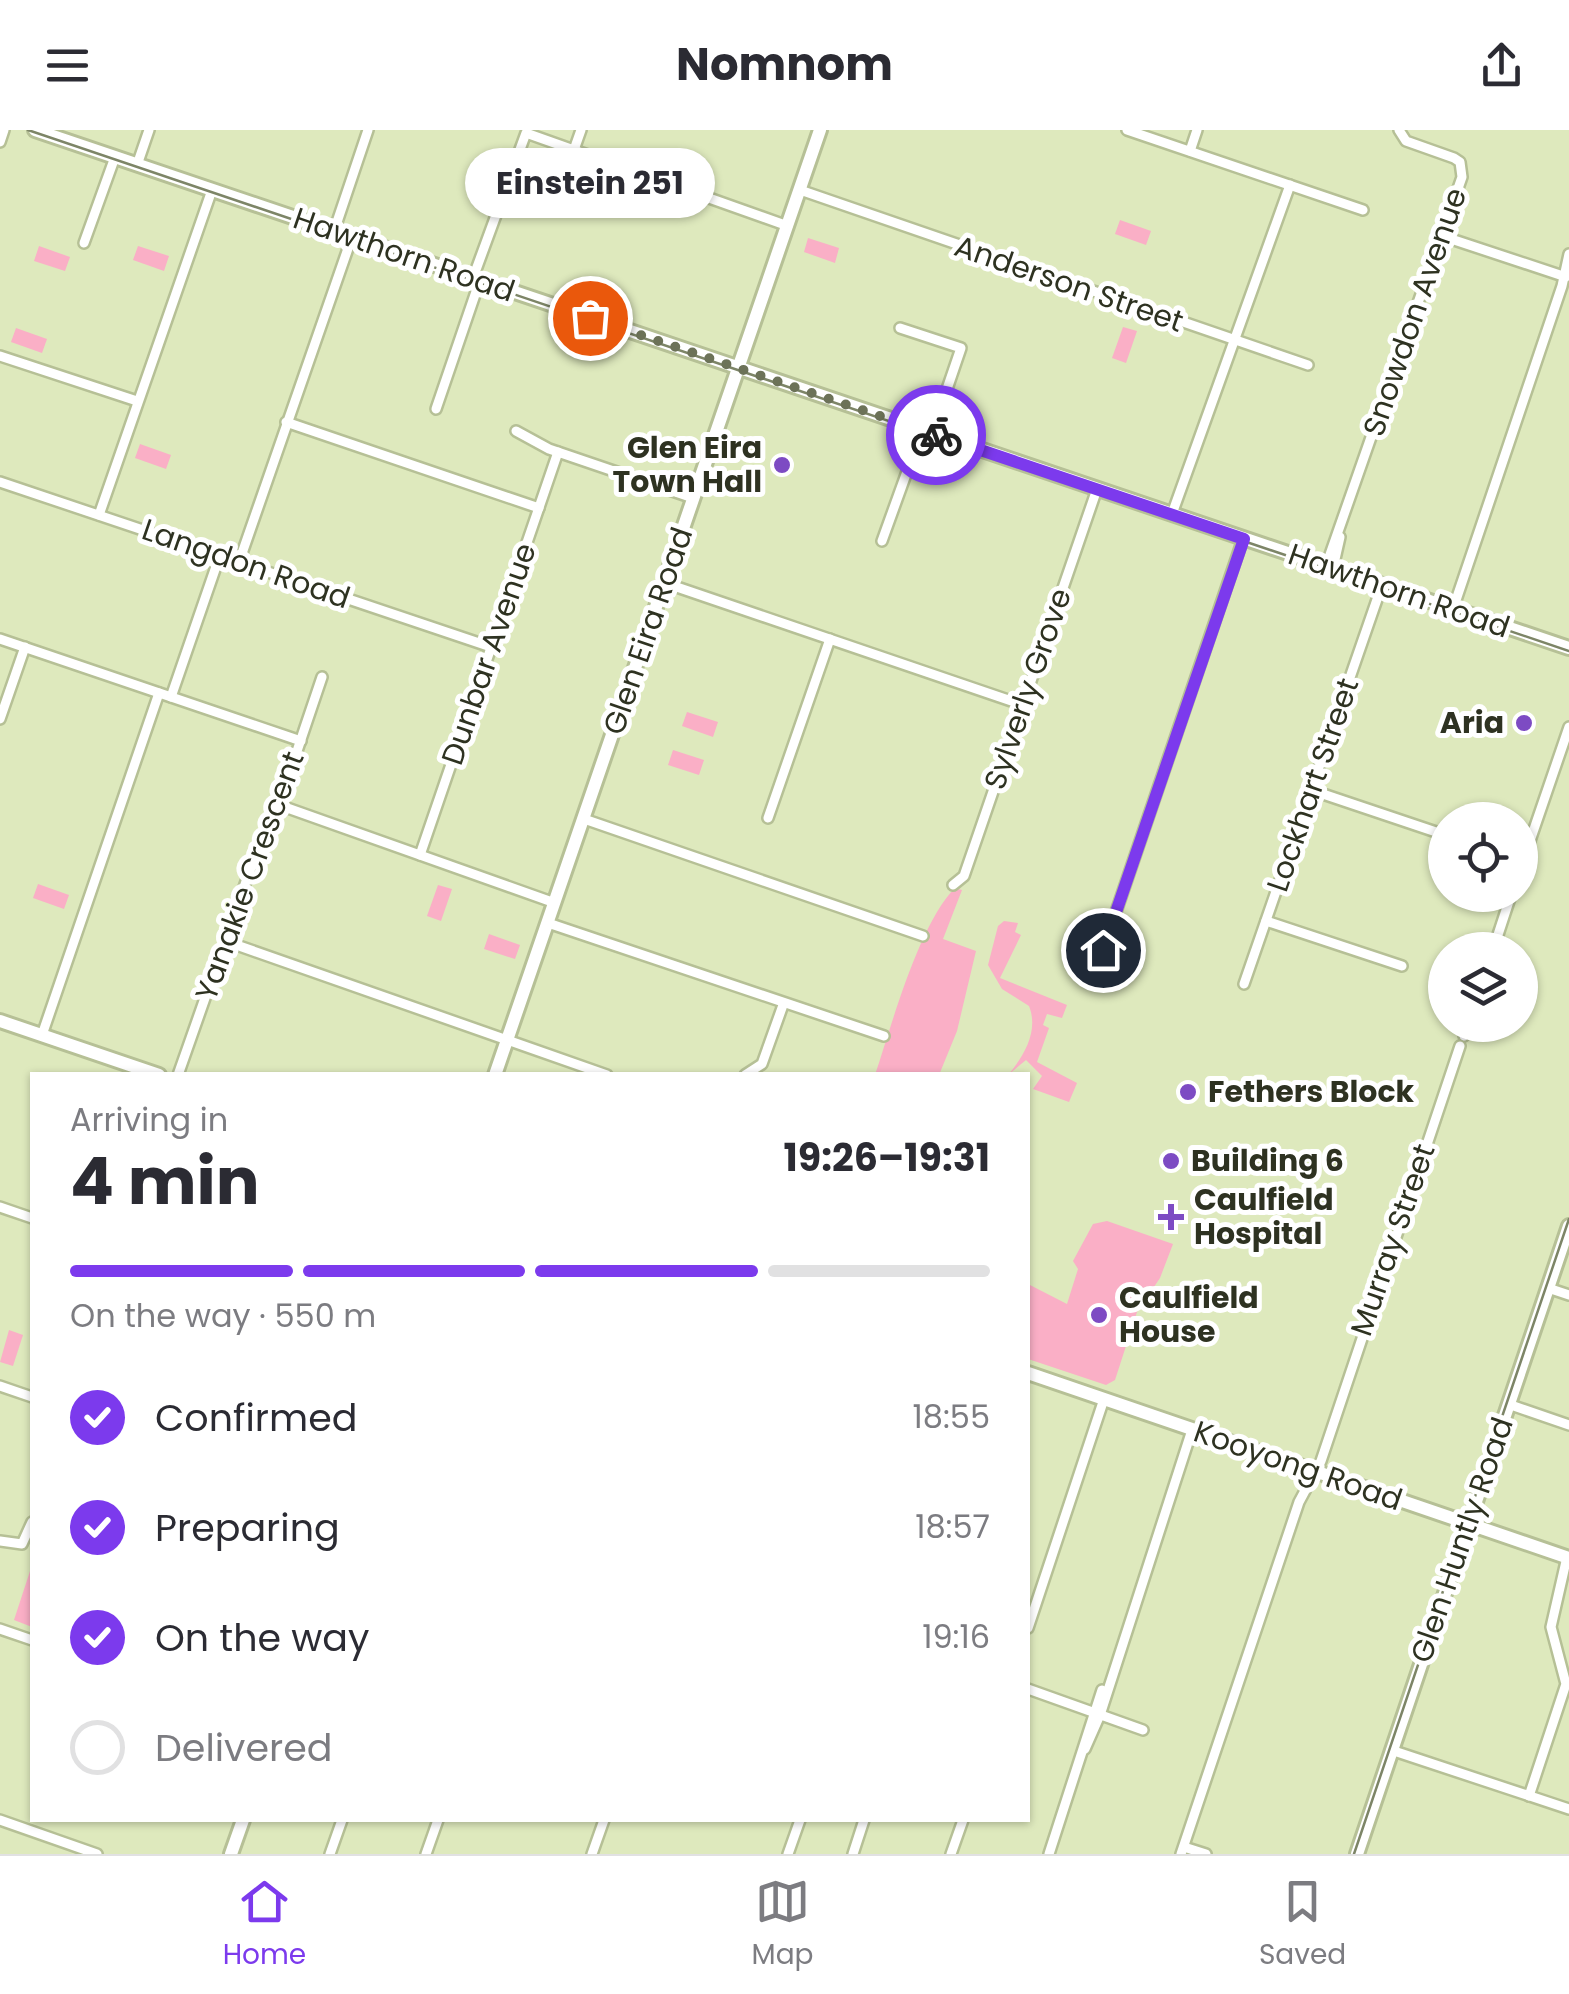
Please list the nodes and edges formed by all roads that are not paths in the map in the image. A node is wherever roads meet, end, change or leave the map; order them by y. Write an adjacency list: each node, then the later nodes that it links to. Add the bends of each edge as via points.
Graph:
1 (4, 130): 10 (street)
2 (35, 130): 13 (main road, Hawthorn Road)
3 (149, 130): 14 (street)
4 (368, 130): 20 (street)
5 (581, 130): 11 (street)
6 (820, 130): 17 (main road, Glen Eira Road)
7 (1127, 130): 12 (street)
8 (1197, 130): 12 (street)
9 (1399, 130): 21 (street, Snowdon Avenue, via 1406,141 1460,162 1462,177)
10 (0, 142)
11 (575, 147): 19 (street); 26 (street, via 534,133 521,138)
12 (1190, 151): 15 (street)
13 (115, 157): 14 (main road, Hawthorn Road); 23 (street)
14 (137, 164): 16 (main road, Hawthorn Road)
15 (1287, 184): 18 (street); 28 (street)
16 (212, 190): 20 (main road, Hawthorn Road); 32 (street)
17 (799, 193): 19 (main road, Glen Eira Road); 28 (street, Anderson Street)
18 (1363, 210)
19 (788, 226): 31 (main road, Glen Eira Road)
20 (334, 231): 22 (main road, Hawthorn Road)
21 (1442, 236): 25 (street); 48 (street, Snowdon Avenue)
22 (352, 237): 26 (main road, Hawthorn Road); 34 (street)
23 (84, 243)
24 (1569, 254): 25 (street)
25 (1566, 277): 51 (street)
26 (476, 279): 31 (main road, Hawthorn Road); 33 (street)
27 (900, 328): 36 (street, via 961,348)
28 (1234, 340): 30 (street, Anderson Street); 43 (street)
29 (0, 356): 32 (street)
30 (1308, 365)
31 (739, 368): 36 (main road, Hawthorn Road); 40 (main road, Glen Eira Road)
32 (137, 401): 42 (street)
33 (436, 409)
34 (286, 422): 41 (street); 47 (street)
35 (516, 430): 37 (street)
36 (927, 431): 39 (main road, Hawthorn Road); 45 (street)
37 (558, 452): 40 (street); 41 (street, Dunbar Avenue)
38 (0, 482): 42 (street, Langdon Road)
39 (1097, 489): 43 (main road, Hawthorn Road); 60 (street, Sylverly Grove)
40 (694, 498): 49 (main road, Glen Eira Road)
41 (539, 508): 55 (street, Dunbar Avenue)
42 (98, 515): 46 (street, Langdon Road)
43 (1174, 515): 44 (main road, Hawthorn Road)
44 (1244, 539): 48 (main road, Hawthorn Road); 77 (street)
45 (882, 541)
46 (220, 555): 47 (street, Langdon Road); 59 (street)
47 (238, 562): 55 (street, Langdon Road)
48 (1329, 567): 50 (main road, Hawthorn Road)
49 (665, 583): 53 (street); 68 (main road, Glen Eira Road)
50 (1382, 585): 51 (main road, Hawthorn Road); 64 (street, Lockhart Street)
51 (1452, 609): 56 (main road, Hawthorn Road)
52 (0, 638): 54 (street)
53 (830, 639): 60 (street); 67 (street)
54 (25, 647): 58 (street); 61 (street)
55 (492, 648): 70 (street, Dunbar Avenue)
56 (1569, 648)
57 (322, 678): 63 (street, Yanakie Crescent)
58 (159, 693): 59 (street); 82 (street)
59 (171, 697): 63 (street)
60 (1023, 705): 71 (street, Sylverly Grove, via 964,876)
61 (0, 719)
62 (1569, 727): 66 (street)
63 (301, 741): 65 (street, Yanakie Crescent)
64 (1311, 790): 69 (street); 73 (street, Lockhart Street)
65 (279, 804): 70 (street); 76 (street, Yanakie Crescent)
66 (1538, 817)
67 (768, 818)
68 (584, 819): 72 (main road, Glen Eira Road); 75 (street)
69 (1428, 829)
70 (420, 855): 72 (street)
71 (953, 885)
72 (554, 903): 74 (main road, Glen Eira Road)
73 (1266, 920): 78 (street); 79 (street, Lockhart Street)
74 (548, 923): 80 (street); 84 (main road, Glen Eira Road)
75 (923, 936)
76 (226, 941): 84 (street); 87 (street, Yanakie Crescent)
77 (1103, 950)
78 (1402, 966)
79 (1244, 984)
80 (783, 1005): 83 (street); 90 (street, via 762,1064)
81 (0, 1021): 82 (main road)
82 (42, 1035): 86 (main road)
83 (884, 1036)
84 (508, 1040): 88 (main road, Glen Eira Road); 89 (street)
85 (1462, 1042): 103 (street, Murray Street)
86 (150, 1072)
87 (179, 1072)
88 (497, 1072)
89 (598, 1072)
90 (750, 1072)
91 (0, 1206): 92 (street)
92 (30, 1217)
93 (1569, 1226): 94 (main road, Glen Huntly Road)
94 (1548, 1288): 95 (street); 100 (main road, Glen Huntly Road)
95 (1569, 1295)
96 (1030, 1374): 99 (main road, Kooyong Road)
97 (0, 1386): 98 (street)
98 (30, 1396)
99 (1104, 1399): 102 (main road, Kooyong Road); 110 (street)
100 (1508, 1404): 101 (street); 104 (main road, Glen Huntly Road)
101 (1569, 1424)
102 (1192, 1430): 103 (main road, Kooyong Road); 114 (street)
103 (1312, 1471): 104 (main road, Kooyong Road); 127 (street, Murray Street)
104 (1467, 1524): 107 (main road, Kooyong Road); 116 (main road, Glen Huntly Road)
105 (30, 1526): 106 (street, via 22,1544)
106 (0, 1541)
107 (1568, 1558): 109 (street)
108 (1569, 1579): 109 (street)
109 (1558, 1603): 117 (street, via 1551,1632 1567,1681)
110 (1030, 1622)
111 (0, 1629): 112 (street)
112 (30, 1639)
113 (1030, 1691): 114 (street)
114 (1097, 1714): 115 (street); 136 (street)
115 (1143, 1730)
116 (1391, 1750): 117 (street); 138 (main road, Glen Huntly Road)
117 (1529, 1796): 118 (street)
118 (1569, 1810)
119 (0, 1820): 128 (street)
120 (242, 1822): 129 (main road)
121 (341, 1822): 130 (street)
122 (437, 1822): 131 (street)
123 (603, 1822): 132 (street)
124 (799, 1822): 133 (street)
125 (863, 1822): 134 (street)
126 (961, 1822): 135 (street)
127 (1182, 1850): 137 (street)
128 (97, 1854)
129 (231, 1854)
130 (330, 1854)
131 (426, 1854)
132 (592, 1854)
133 (788, 1854)
134 (853, 1854)
135 (951, 1854)
136 (1050, 1854)
137 (1206, 1854)
138 (1357, 1854)

